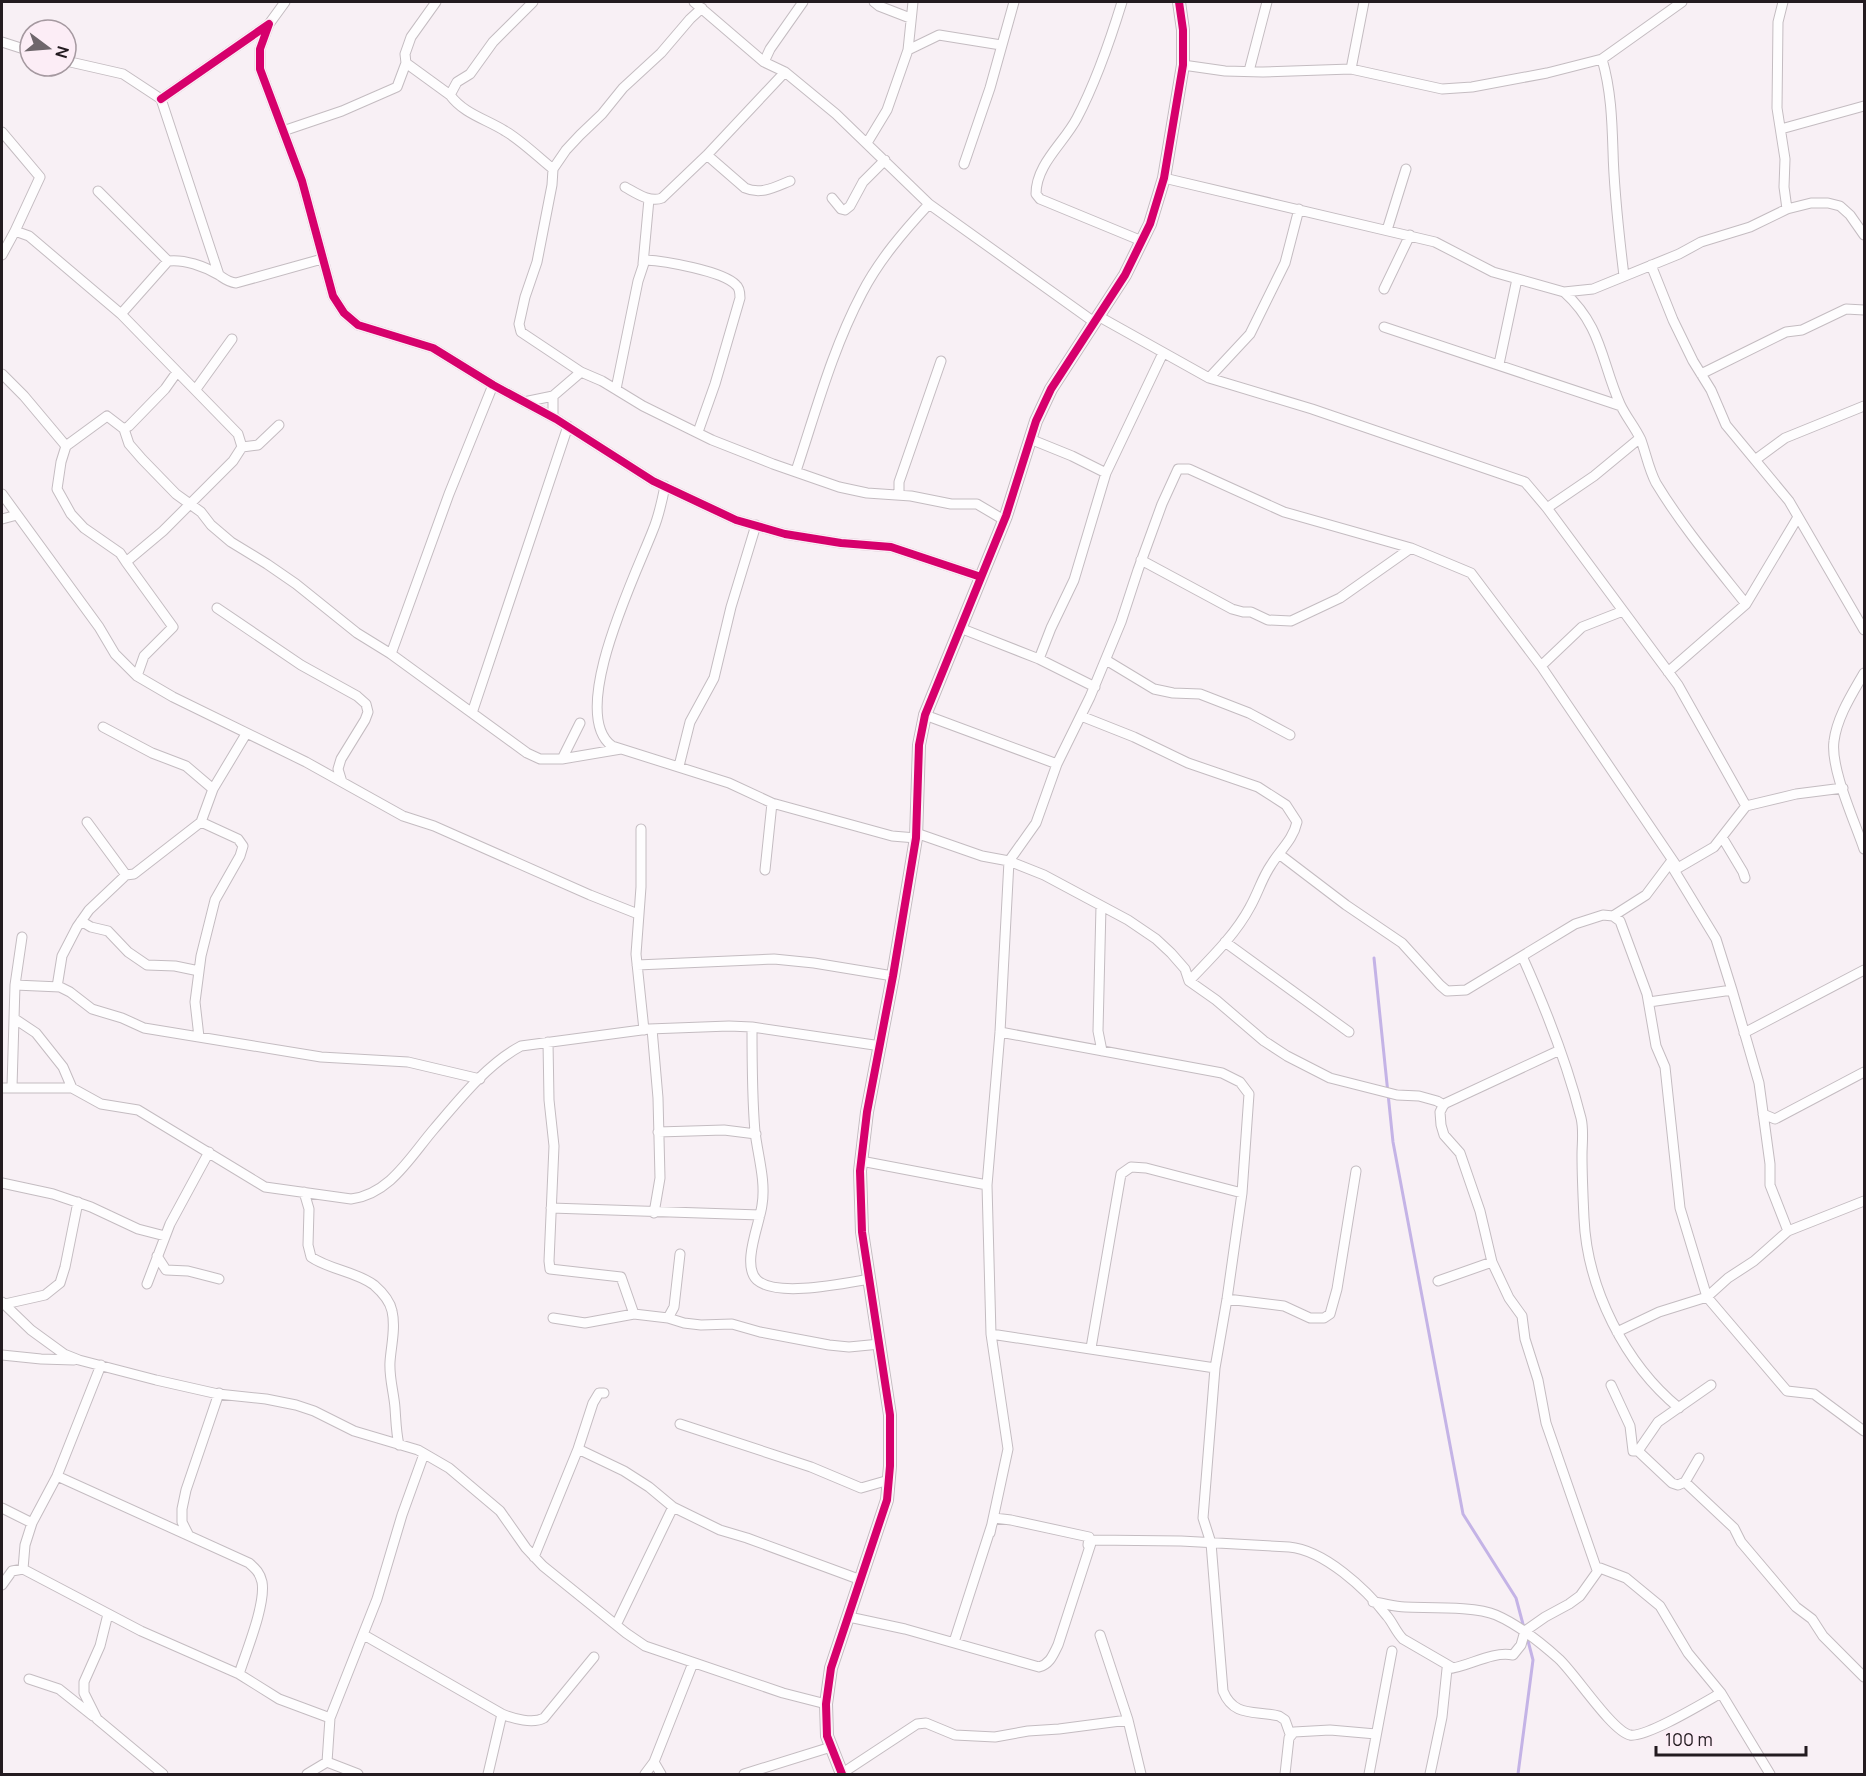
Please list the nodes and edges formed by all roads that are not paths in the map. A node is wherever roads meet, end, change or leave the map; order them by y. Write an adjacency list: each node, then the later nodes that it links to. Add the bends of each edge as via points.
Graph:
1 (285, 2): 17 (street)
2 (436, 2): 26 (street, via 411,37)
3 (533, 2): 32 (street, via 493,42 470,74 457,82)
4 (694, 2): 15 (street)
5 (804, 2): 25 (street)
6 (874, 2): 16 (street)
7 (913, 2): 16 (street)
8 (1014, 2): 21 (street)
9 (1122, 2): 57 (street, via 1077,119 1037,180 1036,194 1066,211)
10 (1179, 2): 28 (street)
11 (1267, 2): 30 (street)
12 (1364, 2): 29 (street)
13 (1682, 2): 24 (street)
14 (1783, 2): 35 (street, via 1777,36 1777,108)
15 (702, 8): 25 (street); 42 (street, via 623,88)
16 (910, 18): 18 (street)
17 (269, 24): 33 (street); 36 (street, via 260,49 260,69)
18 (909, 29): 20 (street); 23 (street)
19 (2, 42): 22 (street)
20 (922, 42): 21 (street, via 939,35); 23 (street)
21 (1001, 45): 41 (street)
22 (18, 47)
23 (908, 50): 38 (street, via 887,110)
24 (1602, 59): 29 (street, via 1547,73 1442,89); 64 (street, via 1613,122)
25 (764, 62): 31 (street)
26 (406, 63): 32 (street); 36 (street, via 397,87)
27 (78, 64): 33 (street, via 123,74)
28 (1183, 65): 30 (street); 44 (street)
29 (1351, 69): 30 (street)
30 (1250, 71)
31 (785, 72): 38 (street); 39 (street)
32 (450, 95): 42 (street, via 475,116 506,131)
33 (161, 99): 63 (street)
34 (1864, 106): 35 (street)
35 (1781, 129): 52 (street)
36 (283, 131): 59 (street, via 302,181)
37 (2, 132): 54 (street, via 40,177)
38 (867, 143): 40 (street)
39 (707, 155): 45 (street, via 753,191); 49 (street, via 662,198)
40 (885, 160): 48 (street, via 863,182 845,210); 50 (street)
41 (964, 164)
42 (553, 169): 77 (street, via 537,262 519,324 521,332)
43 (1407, 169): 53 (street)
44 (1164, 178): 51 (street); 57 (street)
45 (790, 181)
46 (625, 188): 49 (street)
47 (98, 191): 60 (street)
48 (832, 198)
49 (650, 199): 61 (street)
50 (929, 204): 70 (street); 98 (street, via 899,238 863,291 838,345)
51 (1299, 209): 53 (street); 80 (street, via 1286,263 1250,334)
52 (1787, 209): 56 (street, via 1811,203 1840,206); 62 (street)
53 (1387, 230): 55 (street)
54 (15, 231): 58 (street); 69 (street, via 29,236)
55 (1410, 235): 65 (street, via 1435,242 1492,272); 66 (street)
56 (1864, 235)
57 (1142, 241): 70 (street)
58 (2, 255)
59 (322, 259): 63 (street, via 236,283); 81 (street, via 333,296 358,325 433,348)
60 (168, 261): 63 (street, via 185,261); 69 (street)
61 (643, 264): 83 (street); 92 (street, via 645,260 700,268 736,285 740,292)
62 (1651, 265): 64 (street); 79 (street)
63 (219, 275)
64 (1624, 276): 67 (street, via 1593,289)
65 (1516, 279): 67 (street); 75 (street)
66 (1384, 289)
67 (1564, 292): 86 (street, via 1580,306 1597,336)
68 (1864, 310): 79 (street, via 1846,309 1802,330 1786,332)
69 (121, 314): 76 (street)
70 (1096, 319): 73 (street); 94 (street, via 1051,389)
71 (1383, 327): 75 (street)
72 (232, 339): 82 (street)
73 (1163, 353): 80 (street); 99 (street)
74 (941, 361): 102 (street, via 899,482)
75 (1499, 364): 86 (street)
76 (177, 372): 82 (street); 91 (street)
77 (581, 372): 83 (street); 84 (street)
78 (2, 374): 95 (street)
79 (1701, 374): 97 (street, via 1726,426)
80 (1209, 378): 104 (street, via 1525,482)
81 (493, 385): 85 (street); 119 (street)
82 (196, 389): 96 (street, via 238,434)
83 (616, 389): 92 (street)
84 (552, 396): 85 (street); 88 (street)
85 (524, 402): 88 (street)
86 (1621, 406): 93 (street)
87 (1864, 406): 97 (street, via 1785,438)
88 (553, 417): 90 (street)
89 (279, 425): 96 (street, via 258,445)
90 (568, 426): 100 (street); 127 (street)
91 (124, 429): 95 (street, via 107,416); 103 (street, via 129,444)
92 (698, 432): 98 (street)
93 (1640, 438): 104 (street); 114 (street, via 1655,481)
94 (1030, 439): 99 (street); 108 (street)
95 (66, 446): 112 (street, via 57,489 84,528)
96 (243, 447): 103 (street)
97 (1755, 460): 106 (street)
98 (796, 471): 102 (street, via 838,487)
99 (1107, 473): 120 (street, via 1074,580)
100 (665, 486): 109 (street, via 720,513); 134 (street, via 655,527 611,637 601,673 600,732 604,740)
101 (2, 494): 105 (street)
102 (899, 495): 108 (street, via 977,504)
103 (189, 505): 112 (street); 119 (street, via 231,542)
104 (1547, 508): 116 (street)
105 (17, 515): 107 (street); 125 (street, via 115,654)
106 (1798, 517): 114 (street); 118 (street)
107 (2, 519)
108 (1004, 520): 113 (street)
109 (756, 525): 113 (street, via 785,534 891,547); 137 (street, via 714,678 690,722)
110 (1411, 548): 111 (street, via 1340,598 1291,621 1269,620 1232,609); 111 (street, via 1284,512 1190,470 1178,469); 122 (street, via 1471,573)
111 (1142, 560): 121 (street)
112 (126, 562): 125 (street, via 173,627 144,657)
113 (981, 577): 117 (street)
114 (1746, 604): 123 (street)
115 (217, 608): 138 (street, via 366,704 365,720 341,759 338,769)
116 (1623, 611): 122 (street, via 1582,627); 123 (street)
117 (960, 628): 120 (street); 128 (street)
118 (1864, 630)
119 (391, 654): 127 (street)
120 (1039, 660): 126 (street)
121 (1106, 660): 126 (street); 133 (street, via 1155,689 1200,694 1249,713)
122 (1541, 666): 151 (street)
123 (1668, 672): 142 (street)
124 (1864, 673): 139 (street, via 1837,725 1833,743)
125 (137, 676): 132 (street)
126 (1095, 687): 129 (street)
127 (472, 713): 135 (street, via 527,753 540,759)
128 (925, 715): 136 (street); 146 (street, via 919,745)
129 (1081, 716): 136 (street); 149 (street, via 1188,763 1258,787 1286,805 1297,822)
130 (580, 723): 135 (street)
131 (103, 727): 140 (street, via 186,766)
132 (246, 734): 138 (street); 140 (street)
133 (1290, 735)
134 (621, 749): 135 (street); 137 (street)
135 (562, 759)
136 (1058, 764): 150 (street, via 1036,823)
137 (679, 766): 141 (street)
138 (342, 782): 156 (street, via 403,816)
139 (1843, 788): 142 (street); 148 (street)
140 (213, 789): 144 (street)
141 (772, 803): 146 (street, via 892,836); 152 (street)
142 (1746, 806): 147 (street)
143 (87, 822): 153 (street)
144 (201, 822): 153 (street, via 134,874); 164 (street, via 238,839 243,846 215,900)
145 (641, 829): 156 (street)
146 (916, 836): 150 (street); 165 (street)
147 (1722, 837): 151 (street, via 1714,847); 154 (street)
148 (1864, 849)
149 (1279, 854): 160 (street, via 1250,907); 161 (street, via 1402,943 1447,991 1466,990)
150 (1009, 861): 155 (street); 174 (street)
151 (1674, 865): 157 (street, via 1646,895); 169 (street, via 1716,939)
152 (765, 870)
153 (126, 875): 158 (street)
154 (1745, 878)
155 (1101, 906): 166 (street, via 1156,939 1185,969); 181 (street, via 1098,1031)
156 (638, 914): 162 (street)
157 (1613, 916): 161 (street, via 1603,915 1575,924); 170 (street, via 1620,921)
158 (81, 921): 164 (street, via 108,931 147,965); 168 (street, via 62,956)
159 (22, 938): 167 (street)
160 (1225, 942): 166 (street); 175 (street)
161 (1522, 956): 180 (street)
162 (637, 966): 165 (street, via 774,959); 173 (street)
163 (1864, 969): 176 (street)
164 (198, 971): 177 (street, via 195,1002)
165 (893, 976): 179 (street)
166 (1189, 981): 187 (street, via 1264,1041 1330,1078 1397,1095 1419,1096)
167 (15, 985): 168 (street); 171 (street)
168 (57, 987): 177 (street, via 92,1009 144,1028)
169 (1732, 990): 170 (street); 176 (street)
170 (1649, 1002): 212 (street, via 1656,1046 1665,1067 1680,1208)
171 (15, 1019): 184 (street); 186 (street, via 36,1033 63,1067)
172 (752, 1027): 173 (street); 179 (street); 190 (street)
173 (648, 1030): 178 (street); 189 (street, via 658,1098)
174 (1000, 1032): 181 (street); 195 (street)
175 (1349, 1032)
176 (1744, 1034): 188 (street, via 1759,1083)
177 (199, 1037): 183 (street, via 321,1057 408,1062)
178 (548, 1042): 183 (street, via 521,1046 507,1053); 200 (street, via 554,1146)
179 (881, 1046): 192 (street)
180 (1560, 1050): 187 (street); 220 (street, via 1582,1121 1587,1252)
181 (1102, 1051): 197 (street, via 1222,1073 1240,1082 1249,1094)
182 (1864, 1072): 188 (street, via 1775,1119)
183 (480, 1079): 196 (street, via 382,1187 351,1199)
184 (12, 1087): 185 (street); 186 (street)
185 (2, 1088)
186 (72, 1088): 191 (street, via 101,1104 138,1110)
187 (1443, 1105): 207 (street, via 1440,1112 1444,1135 1460,1153)
188 (1763, 1114): 203 (street, via 1770,1185)
189 (658, 1132): 190 (street, via 724,1130); 201 (street, via 660,1178)
190 (756, 1134): 202 (street, via 763,1199)
191 (209, 1152): 196 (street, via 265,1187); 204 (street)
192 (861, 1161): 195 (street); 209 (street, via 862,1232)
193 (1356, 1171): 213 (street, via 1330,1314 1324,1318 1310,1317 1284,1306)
194 (2, 1183): 199 (street)
195 (987, 1185): 221 (street)
196 (304, 1192): 235 (street, via 309,1209 311,1257 356,1274 389,1302 393,1335 390,1364)
197 (1242, 1193): 213 (street); 223 (street, via 1146,1168 1131,1167 1121,1174)
198 (1864, 1201): 203 (street)
199 (78, 1203): 204 (street, via 138,1229); 214 (street, via 60,1283 45,1295)
200 (551, 1208): 201 (street); 216 (street, via 550,1269 621,1277)
201 (654, 1213): 202 (street)
202 (760, 1215): 209 (street, via 751,1254 753,1274 758,1281 796,1289)
203 (1788, 1231): 212 (street)
204 (165, 1236): 206 (street)
205 (681, 1254): 215 (street)
206 (158, 1262): 208 (street, via 166,1270); 211 (street)
207 (1492, 1262): 210 (street); 252 (street, via 1522,1316 1546,1423)
208 (219, 1279)
209 (870, 1279): 222 (street)
210 (1438, 1281)
211 (147, 1284)
212 (1707, 1297): 220 (street, via 1659,1312); 234 (street, via 1787,1391 1815,1394)
213 (1227, 1299): 227 (street)
214 (3, 1303): 225 (street, via 31,1330)
215 (674, 1307): 218 (street); 219 (street)
216 (634, 1314): 217 (street, via 585,1323); 218 (street)
217 (554, 1318)
218 (668, 1318): 219 (street)
219 (678, 1321): 222 (street, via 732,1324 829,1345)
220 (1617, 1332): 232 (street, via 1641,1371)
221 (991, 1334): 223 (street); 246 (street, via 1008,1449)
222 (880, 1344): 241 (street, via 890,1415)
223 (1092, 1348): 227 (street)
224 (2, 1354): 225 (street)
225 (79, 1360): 226 (street)
226 (101, 1365): 230 (street); 240 (street)
227 (1215, 1368): 248 (street, via 1203,1518)
228 (1611, 1385): 237 (street, via 1630,1426 1633,1451)
229 (1711, 1385): 232 (street)
230 (219, 1393): 235 (street, via 296,1405 354,1431); 247 (street, via 182,1509 182,1522)
231 (604, 1393): 236 (street, via 599,1393 593,1403)
232 (1679, 1408): 237 (street, via 1658,1422)
233 (680, 1424): 241 (street, via 811,1467 861,1488)
234 (1864, 1431)
235 (399, 1445): 238 (street)
236 (578, 1449): 243 (street, via 624,1471); 249 (street)
237 (1638, 1451): 242 (street, via 1672,1483)
238 (424, 1454): 249 (street, via 449,1468 500,1510); 260 (street)
239 (1699, 1458): 242 (street)
240 (57, 1476): 245 (street); 247 (street)
241 (889, 1480): 253 (street, via 887,1500)
242 (1685, 1482): 268 (street, via 1734,1528 1741,1542 1796,1607 1812,1619 1823,1636)
243 (673, 1507): 253 (street, via 720,1530); 258 (street)
244 (2, 1508): 245 (street)
245 (32, 1523): 251 (street)
246 (990, 1533): 250 (street, via 994,1518 1089,1538); 262 (street)
247 (188, 1534): 267 (street, via 258,1570 262,1583 259,1610)
248 (1210, 1543): 250 (street, via 1092,1540); 255 (street, via 1306,1550 1331,1564); 276 (street, via 1222,1691 1236,1709 1279,1716 1285,1720)
249 (534, 1557): 258 (street)
250 (1084, 1565): 262 (street, via 1058,1645 1046,1665 1040,1667)
251 (23, 1569): 254 (street, via 12,1571); 256 (street)
252 (1597, 1570): 259 (street, via 1580,1596); 270 (street, via 1626,1578 1660,1606 1688,1653)
253 (861, 1580): 257 (street)
254 (2, 1585)
255 (1373, 1602): 259 (street, via 1493,1613); 266 (street, via 1403,1639)
256 (108, 1614): 267 (street); 274 (street, via 84,1688)
257 (849, 1617): 262 (street); 271 (street, via 831,1668)
258 (616, 1625): 265 (street, via 645,1646)
259 (1525, 1631): 266 (street, via 1513,1655 1502,1653); 270 (street, via 1560,1659 1618,1729 1630,1735 1639,1735 1672,1720)
260 (364, 1635): 272 (street); 273 (street)
261 (1100, 1635): 275 (street)
262 (954, 1642)
263 (1392, 1651): 277 (street)
264 (594, 1657): 272 (street, via 544,1718 537,1722)
265 (693, 1662): 271 (street, via 783,1694); 280 (street)
266 (1453, 1668): 292 (street, via 1447,1669)
267 (239, 1674): 273 (street, via 279,1699)
268 (1864, 1677)
269 (29, 1678): 274 (street, via 59,1689)
270 (1721, 1693): 293 (street)
271 (826, 1704): 278 (street)
272 (502, 1714): 284 (street)
273 (330, 1718): 279 (street)
274 (97, 1719): 281 (street)
275 (1128, 1720): 288 (street, via 994,1737 955,1735 926,1723 917,1724); 289 (street)
276 (1290, 1734): 277 (street, via 1330,1730); 290 (street)
277 (1376, 1734): 291 (street)
278 (831, 1747): 287 (street); 288 (street)
279 (327, 1762): 282 (street); 283 (street)
280 (654, 1762): 285 (street); 286 (street)
281 (163, 1774)
282 (307, 1774)
283 (358, 1774)
284 (488, 1774)
285 (645, 1774)
286 (661, 1774)
287 (744, 1774)
288 (841, 1774)
289 (1141, 1774)
290 (1285, 1774)
291 (1369, 1774)
292 (1430, 1774)
293 (1770, 1774)

